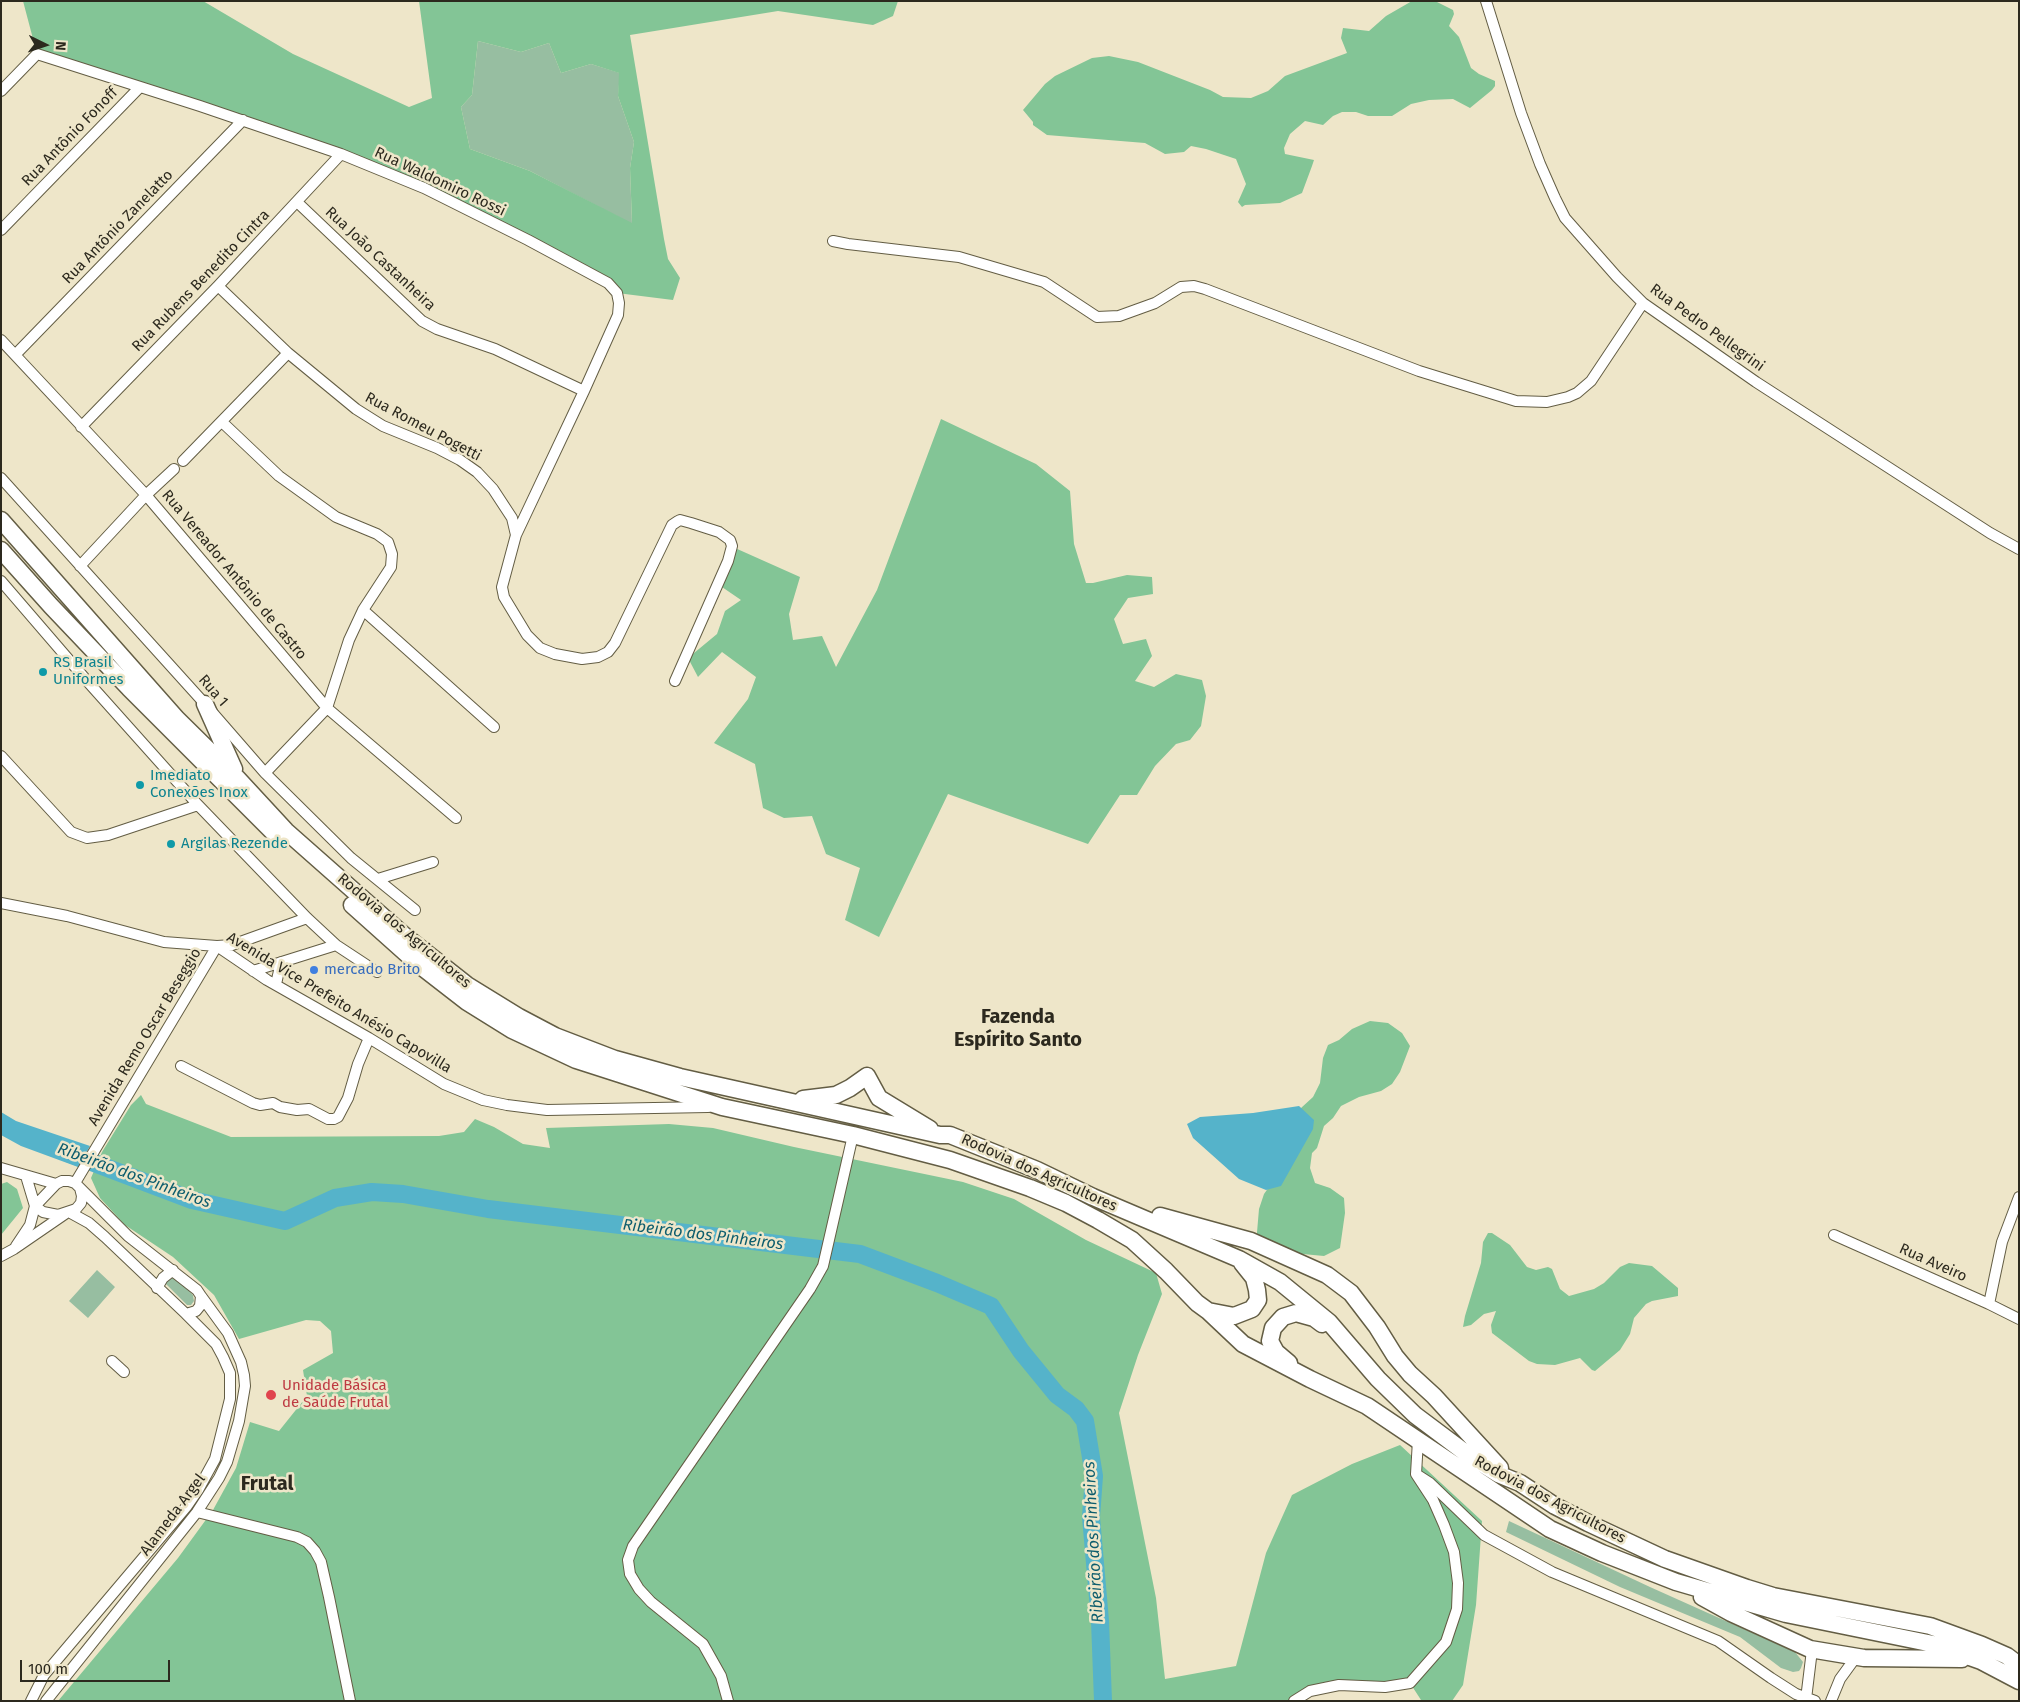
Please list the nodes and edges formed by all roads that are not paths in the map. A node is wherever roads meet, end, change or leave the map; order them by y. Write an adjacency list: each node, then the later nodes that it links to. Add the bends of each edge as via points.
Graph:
1 (1486, 1): 10 (street, Rua Pedro Pellegrini, via 1521,113 1565,218)
2 (140, 87): 3 (street, Rua Waldomiro Rossi, via 38,54); 4 (street, Rua Waldomiro Rossi); 7 (street, Rua Antônio Fonoff)
3 (1, 91)
4 (244, 120): 5 (street, Rua Waldomiro Rossi); 13 (street, Rua Antônio Zanelatto)
5 (341, 154): 6 (street, Rua Rubens Benedito Cintra); 14 (street, Rua Waldomiro Rossi, via 424,188 608,283 617,293 618,315)
6 (297, 202): 9 (street, Rua Rubens Benedito Cintra); 14 (street, Rua João Castanheira, via 422,321 495,349)
7 (1, 230)
8 (833, 240): 10 (street, via 959,257 1044,282 1097,317 1119,316 1155,303 1182,287 1205,288 1419,371 1516,401 1546,402 1577,393 1591,381)
9 (218, 286): 12 (street, Rua Romeu Pogetti); 16 (street, Rua Rubens Benedito Cintra)
10 (1643, 303): 23 (street, Rua Pedro Pellegrini, via 1756,382)
11 (1, 340): 13 (street, Rua Vereador Antônio de Castro)
12 (288, 353): 15 (street); 22 (street, Rua Romeu Pogetti, via 356,410 383,426 437,448 477,472 501,500 512,518)
13 (15, 355): 16 (street, Rua Vereador Antônio de Castro)
14 (584, 390): 22 (street, Rua Waldomiro Rossi)
15 (222, 422): 17 (street); 27 (street, via 303,495 336,517 388,542 392,554 391,567)
16 (81, 427): 20 (street, Rua Vereador Antônio de Castro)
17 (183, 460)
18 (174, 469): 20 (street)
19 (1, 478): 25 (street, Rua 1)
20 (146, 495): 25 (street); 30 (street, Rua Vereador Antônio de Castro)
21 (1, 520): 34 (main road, Rodovia dos Agricultores, via 177,718)
22 (516, 535): 28 (street, via 502,587 508,607 540,648 582,659 598,657 615,643 672,526 680,520 719,532 730,540 732,546 728,561)
23 (2019, 549)
24 (1, 550): 51 (main road, Rodovia dos Agricultores, via 50,606 287,847 418,964 467,1002 512,1030 576,1060)
25 (80, 566): 29 (street, Rua 1)
26 (1, 581): 35 (street)
27 (363, 610): 30 (street, via 349,640); 31 (street)
28 (675, 681)
29 (205, 704): 33 (street, Rua 1); 34 (main road)
30 (327, 708): 33 (street); 36 (street, Rua Vereador Antônio de Castro)
31 (494, 727)
32 (1, 756): 35 (street, via 71,832 87,838 108,835)
33 (265, 773): 38 (street, Rua 1, via 351,858)
34 (238, 778): 50 (main road, Rodovia dos Agricultores, via 286,831 406,937 467,985 519,1016 555,1036 615,1059 680,1077)
35 (198, 805): 41 (street)
36 (456, 818)
37 (433, 862): 38 (street)
38 (378, 879): 40 (street, Rua 1)
39 (1, 903): 43 (street, Avenida Vice Prefeito Anésio Capovilla, via 164,942)
40 (415, 910)
41 (307, 918): 42 (street); 43 (street, via 232,945)
42 (336, 945): 44 (street); 46 (street)
43 (217, 946): 45 (street, Avenida Vice Prefeito Anésio Capovilla); 57 (street, Avenida Remo Oscar Beseggio, via 82,1170)
44 (281, 962): 45 (street); 47 (street)
45 (253, 971): 47 (street, Avenida Vice Prefeito Anésio Capovilla)
46 (377, 972)
47 (276, 984): 48 (street, Avenida Vice Prefeito Anésio Capovilla)
48 (369, 1038): 49 (street, via 348,1098 334,1119 306,1108 297,1110 273,1103 253,1103); 51 (street, Avenida Vice Prefeito Anésio Capovilla, via 444,1084 482,1100 507,1105 547,1110)
49 (182, 1066)
50 (788, 1100): 53 (main road, Rodovia dos Agricultores); 53 (main road, via 836,1095 867,1076 879,1098)
51 (722, 1107): 52 (main road, Rodovia dos Agricultores)
52 (853, 1135): 70 (main road, Rodovia dos Agricultores, via 950,1160 1066,1203 1132,1240); 91 (street, via 823,1266 633,1546 628,1560 630,1574 638,1589 702,1644 721,1676)
53 (940, 1135): 58 (main road, Rodovia dos Agricultores, via 950,1135 987,1149)
54 (1, 1168): 55 (street)
55 (26, 1176): 56 (street); 60 (street)
56 (56, 1184): 57 (street, via 69,1181); 60 (street)
57 (78, 1186): 61 (street, Avenida Remo Oscar Beseggio, via 81,1203); 66 (street, Alameda Argel, via 128,1236)
58 (1090, 1196): 65 (main road, Rodovia dos Agricultores); 79 (main road, via 1251,1241 1327,1275 1351,1293 1410,1374 1498,1466)
59 (2019, 1198): 69 (street, via 2002,1242)
60 (35, 1206): 61 (street, via 43,1212 58,1215); 63 (street, via 30,1225)
61 (69, 1212): 63 (street); 67 (street, Alameda Argel, via 89,1224)
62 (1834, 1235): 69 (street, Rua Aveiro)
63 (14, 1249): 64 (street)
64 (1, 1256)
65 (1239, 1259): 70 (main road, via 1254,1278 1258,1300 1252,1309 1234,1316); 73 (main road, Rodovia dos Agricultores, via 1292,1290)
66 (173, 1270): 67 (street); 68 (street, Alameda Argel)
67 (157, 1288): 71 (street, Alameda Argel)
68 (201, 1296): 71 (street, via 196,1311); 80 (street, Alameda Argel, via 228,1333 241,1362 245,1386 227,1462)
69 (1990, 1304): 72 (street, Rua Aveiro)
70 (1208, 1311): 76 (main road, Rodovia dos Agricultores, via 1243,1344)
71 (186, 1314): 88 (street, Alameda Argel, via 216,1344 230,1373 230,1399 215,1459 187,1506 44,1675)
72 (2019, 1319)
73 (1357, 1352): 76 (main road, via 1314,1318 1296,1313 1283,1317 1272,1328 1270,1341 1276,1352); 79 (main road, Rodovia dos Agricultores, via 1378,1379 1415,1415 1471,1458)
74 (112, 1361): 75 (street)
75 (124, 1372)
76 (1310, 1379): 77 (main road, Rodovia dos Agricultores, via 1367,1406)
77 (1418, 1440): 78 (street); 81 (main road, Rodovia dos Agricultores, via 1550,1529 1602,1554)
78 (1416, 1474): 87 (street, via 1430,1483 1484,1536 1552,1572 1718,1641 1771,1678); 92 (street, via 1433,1500 1454,1552 1457,1609 1446,1642 1410,1683 1385,1687 1338,1685 1310,1691)
79 (1520, 1482): 85 (main road, Rodovia dos Agricultores, via 1588,1523 1687,1567 1773,1596 1930,1626 1982,1645)
80 (197, 1512): 89 (street, Alameda Argel); 90 (street, via 297,1537 315,1551 330,1596)
81 (1676, 1582): 82 (main road, via 1731,1613); 84 (main road, Rodovia dos Agricultores, via 1786,1614 1933,1644)
82 (1812, 1650): 83 (main road); 87 (street)
83 (1856, 1657): 84 (main road); 93 (street, via 1840,1679)
84 (1981, 1661): 86 (main road, Rodovia dos Agricultores)
85 (2019, 1665)
86 (2019, 1681)
87 (1810, 1700)
88 (31, 1701)
89 (46, 1701)
90 (350, 1701)
91 (728, 1701)
92 (1294, 1701)
93 (1831, 1701)

